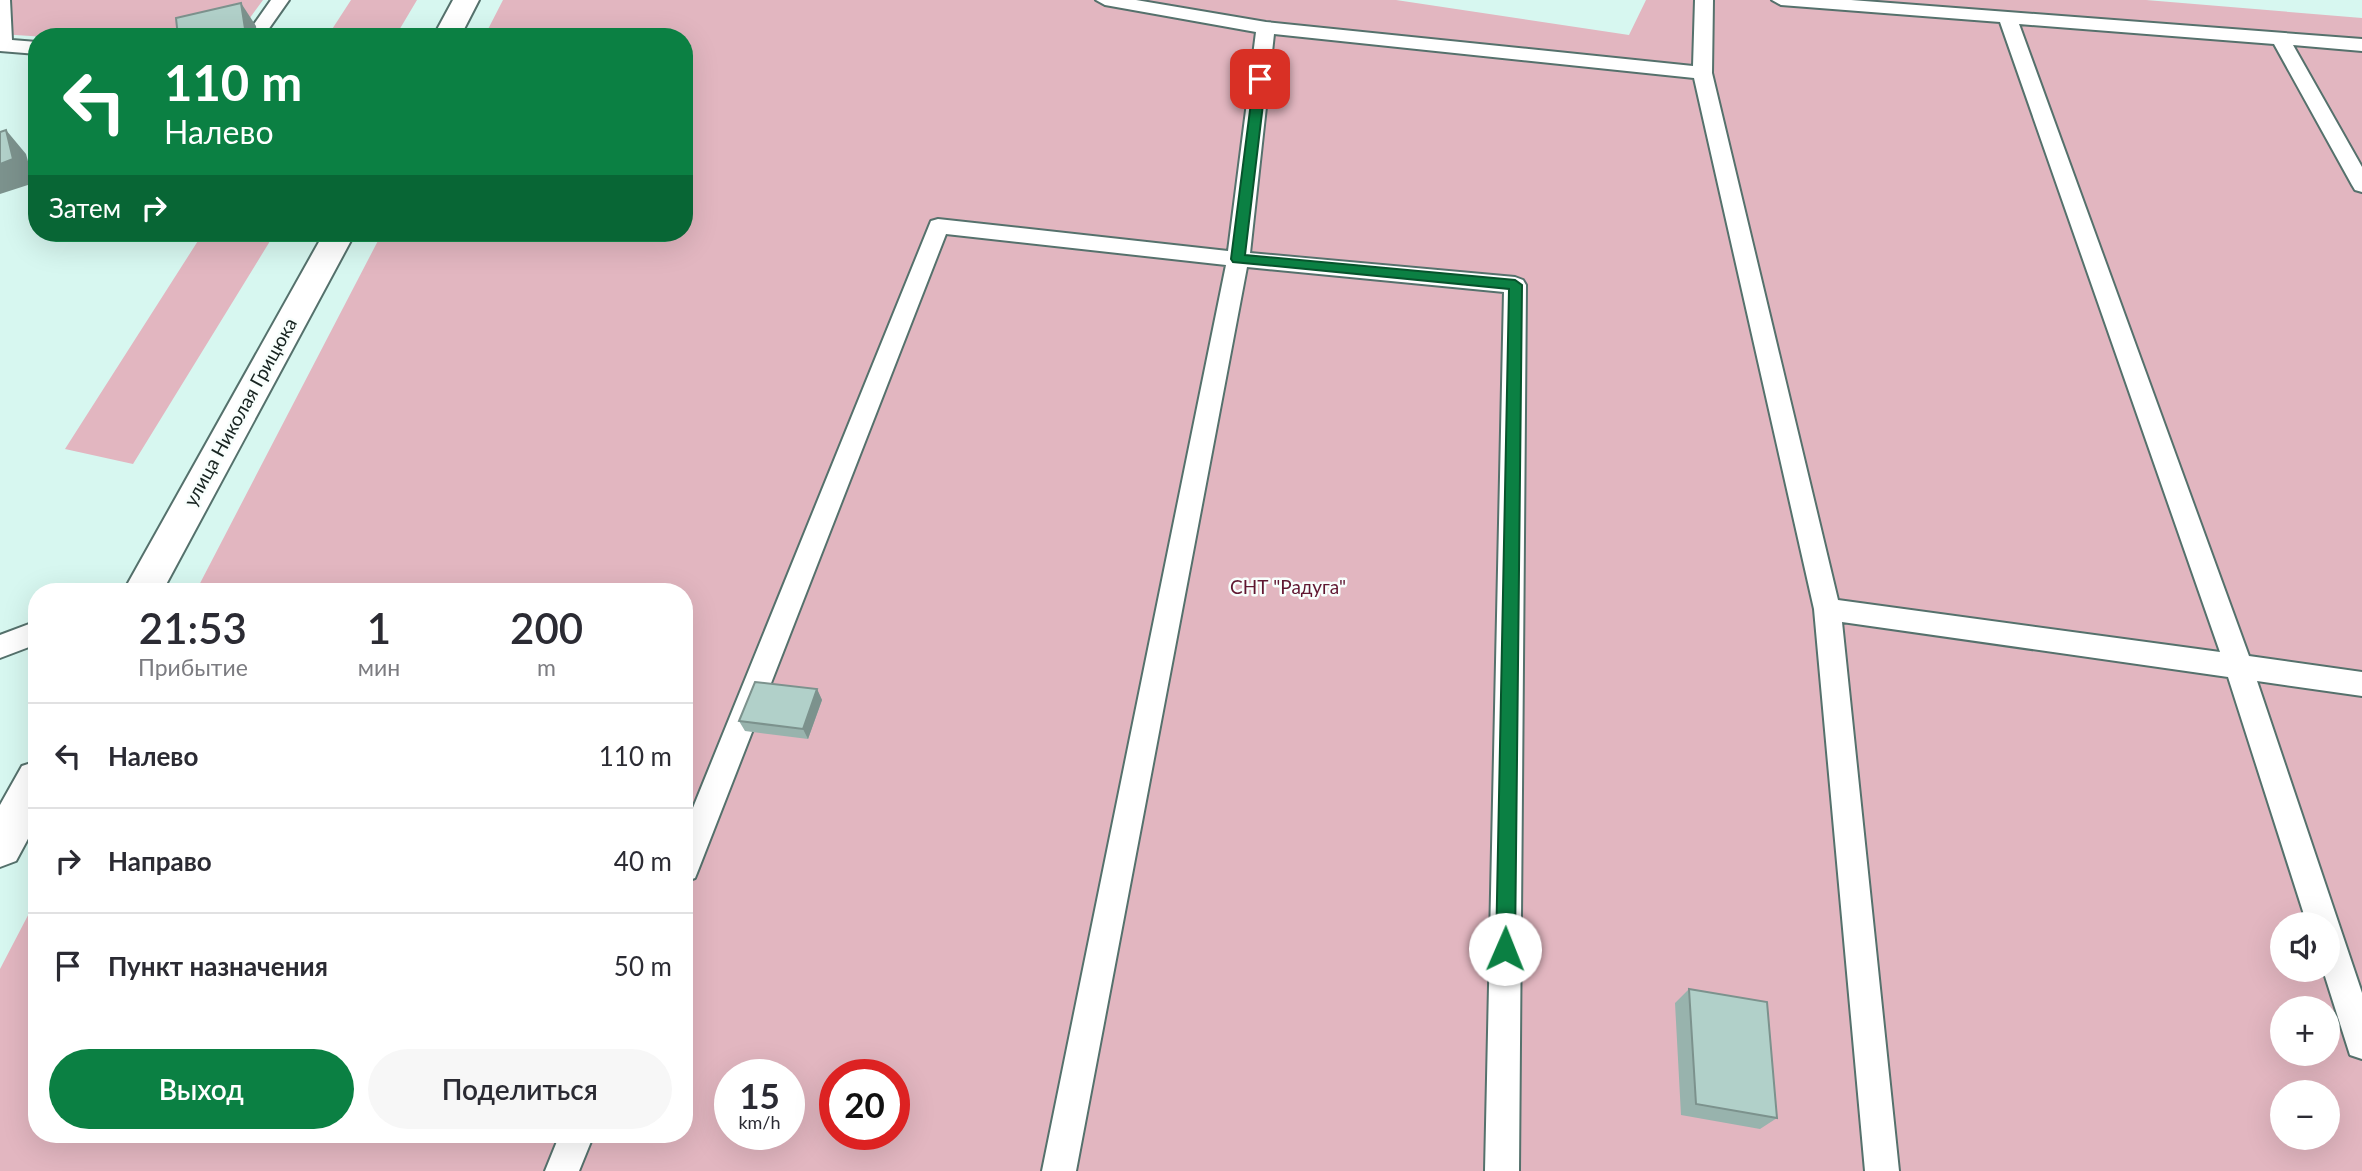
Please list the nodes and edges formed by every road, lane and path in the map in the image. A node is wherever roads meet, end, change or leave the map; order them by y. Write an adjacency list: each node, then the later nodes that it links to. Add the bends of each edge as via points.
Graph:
1 (1, 0): 12 (lane)
2 (466, 0): 9 (street)
3 (1105, 0): 10 (lane)
4 (1704, 0): 15 (lane)
5 (1781, 0): 7 (lane)
6 (277, 2): 8 (lane)
7 (2007, 17): 11 (lane); 23 (lane)
8 (260, 28)
9 (451, 28)
10 (1266, 28): 15 (lane); 18 (lane)
11 (2280, 38): 13 (lane); 16 (lane)
12 (1, 45): 14 (lane)
13 (2362, 45)
14 (28, 47)
15 (1702, 72): 20 (lane)
16 (2362, 185)
17 (334, 242): 19 (street, улица Николая Грицюка)
18 (1238, 259): 26 (lane, via 938,226); 33 (lane); 34 (lane, via 1515,285)
19 (144, 583)
20 (1827, 609): 23 (lane); 35 (lane)
21 (28, 636): 22 (lane)
22 (0, 647)
23 (2239, 667): 24 (lane); 28 (lane)
24 (2362, 684)
25 (28, 796): 27 (street)
26 (693, 845)
27 (0, 846)
28 (2319, 912)
29 (2340, 974): 30 (lane)
30 (2362, 1042)
31 (573, 1143): 32 (lane)
32 (562, 1171)
33 (1059, 1171)
34 (1502, 1171)
35 (1882, 1171)

